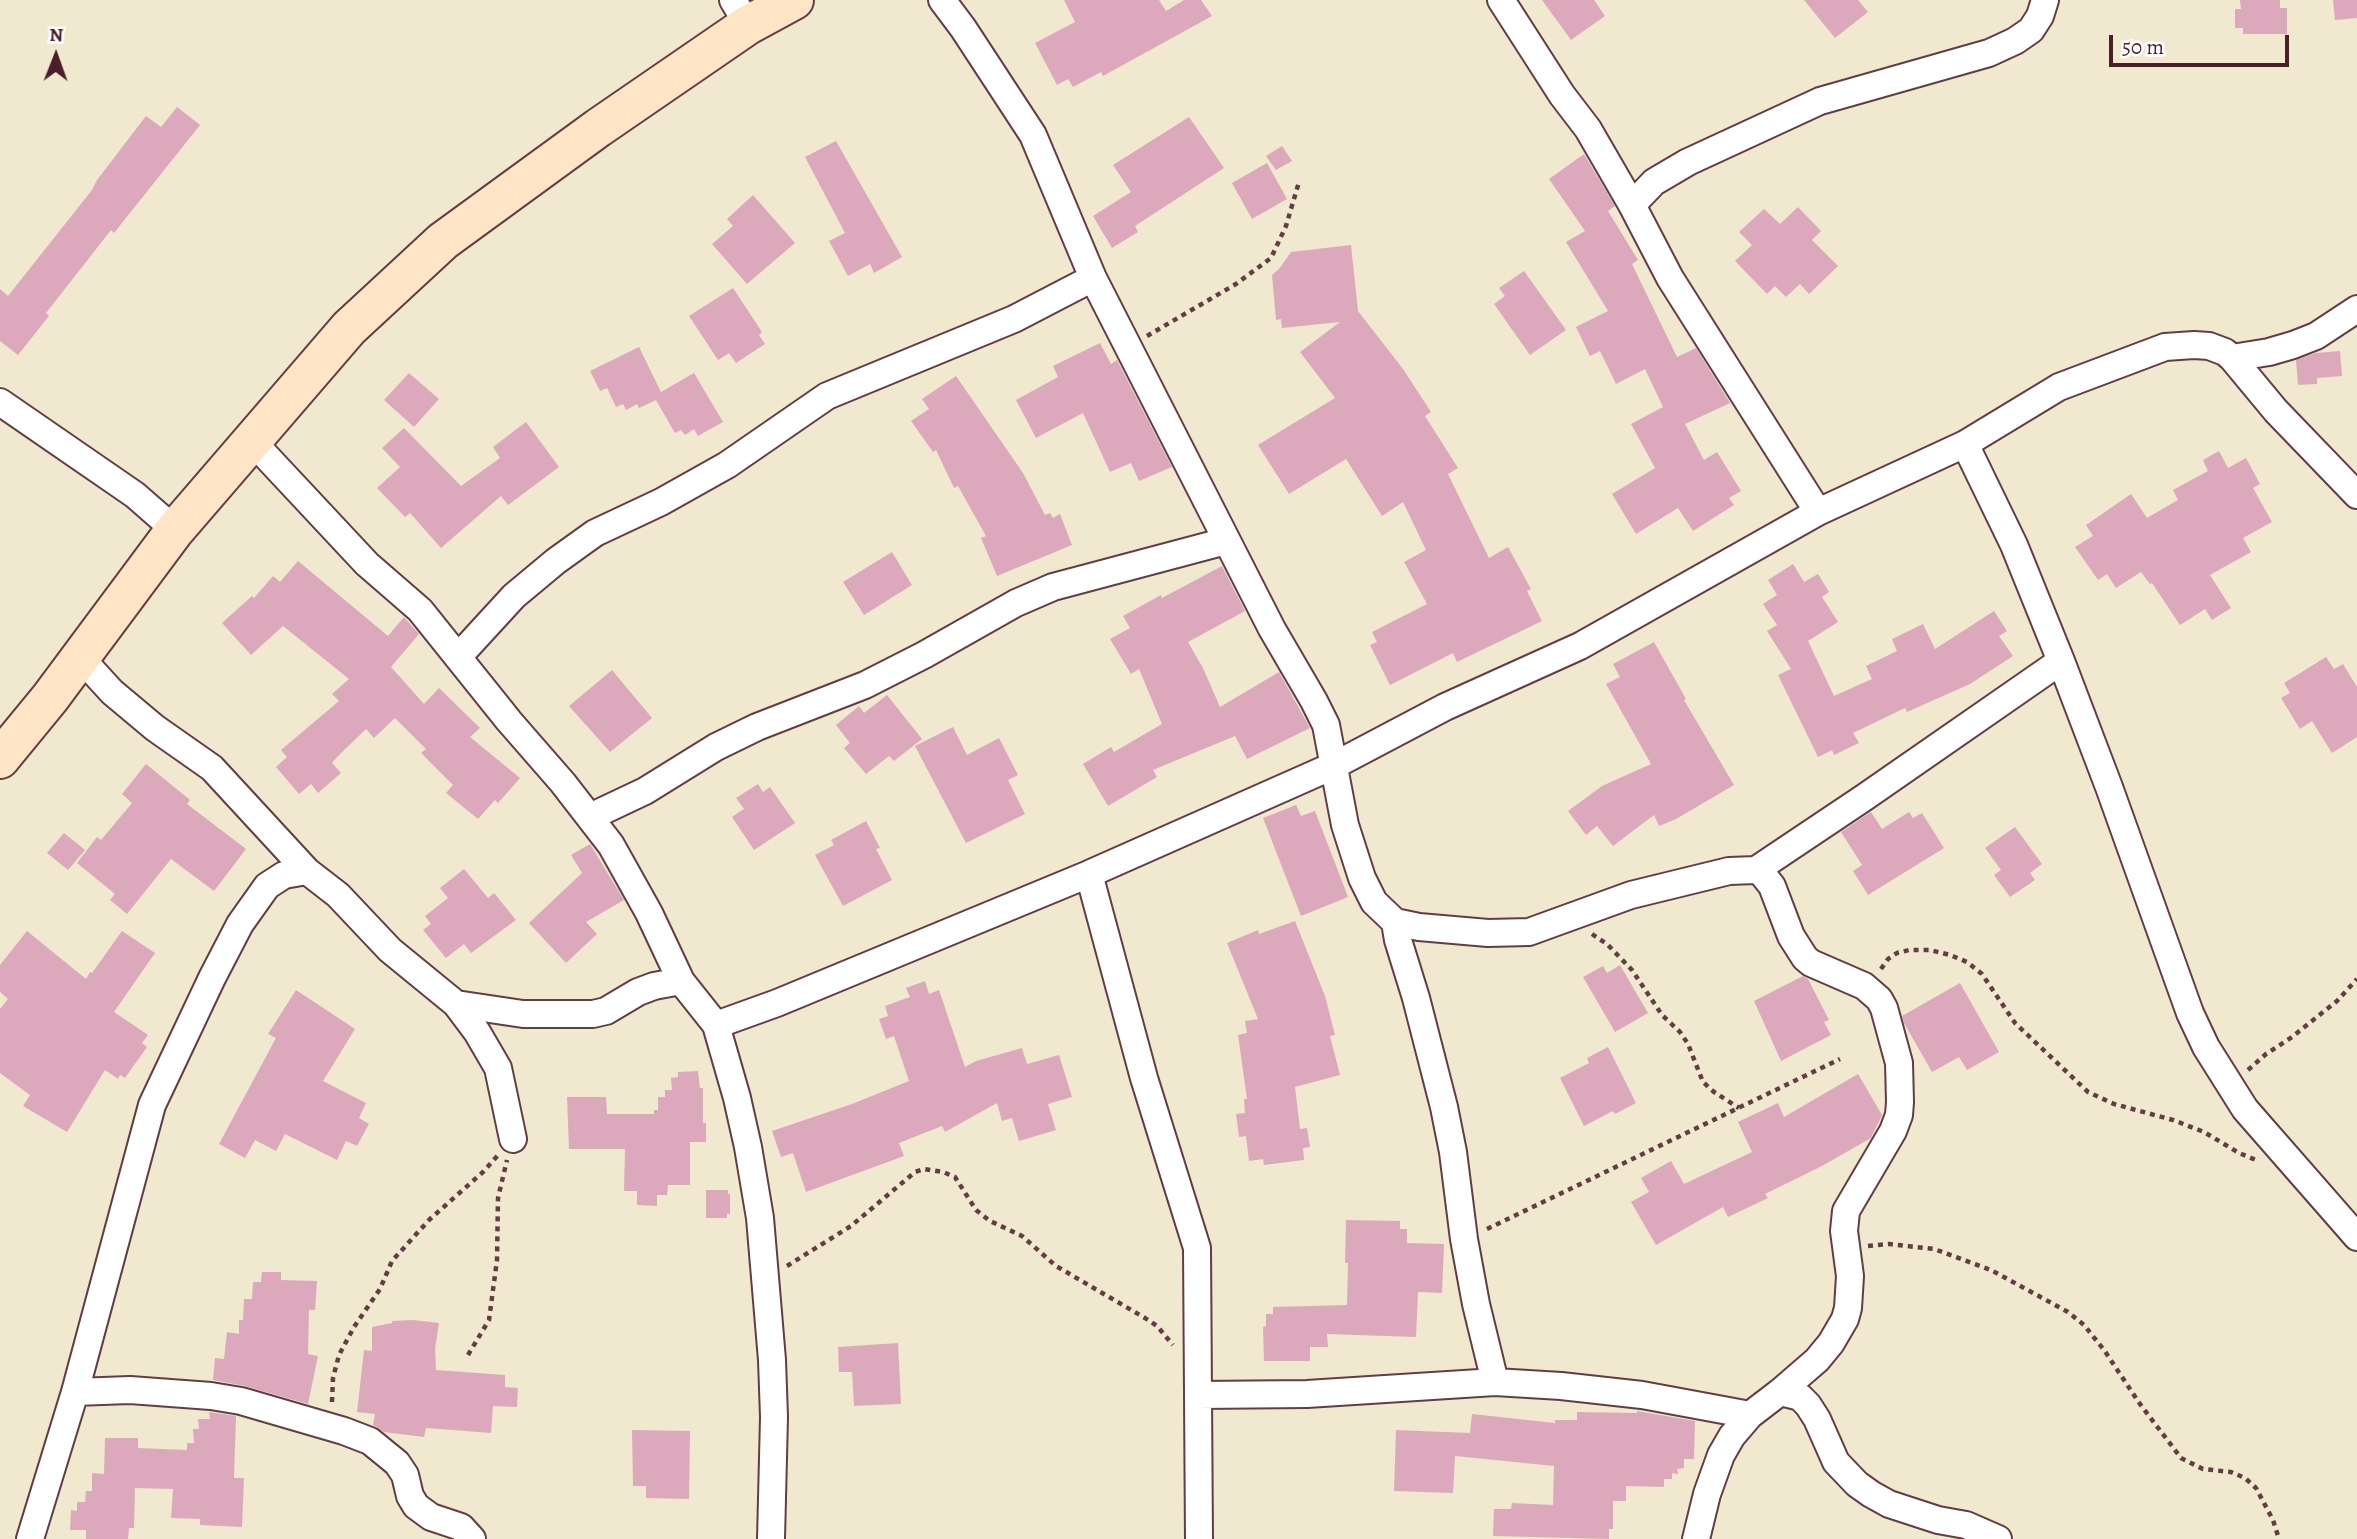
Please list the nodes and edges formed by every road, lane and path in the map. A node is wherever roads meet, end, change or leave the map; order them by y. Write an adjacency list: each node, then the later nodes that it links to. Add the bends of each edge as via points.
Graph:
1 (794, 0): 5 (main road)
2 (942, 0): 8 (street, via 1033,135)
3 (1501, 0): 7 (street, via 1588,129)
4 (2045, 0): 7 (street, via 2031,30 2015,41 1989,53 1820,101 1688,162 1654,182)
5 (741, 12): 13 (main road, via 598,128 443,242 349,328)
6 (1299, 182): 10 (path, via 1271,258 1236,284)
7 (1632, 205): 16 (street, via 1670,278)
8 (1093, 278): 10 (street); 20 (street, via 1014,319 827,396 727,465 595,533 514,596)
9 (2357, 309): 11 (street, via 2316,336 2269,352)
10 (1128, 346): 18 (street)
11 (2232, 358): 14 (street, via 2209,346 2165,347 2059,387); 15 (street)
12 (0, 402): 17 (street, via 135,495)
13 (251, 440): 17 (main road); 20 (street, via 367,564 419,610)
14 (1965, 444): 16 (street); 21 (street, via 2014,545)
15 (2357, 495)
16 (1818, 512): 23 (street, via 1580,646 1445,707)
17 (175, 530): 19 (main road)
18 (1226, 541): 23 (street, via 1326,725); 24 (street, via 1053,587 1016,603 865,685 757,726)
19 (80, 657): 22 (main road); 26 (street, via 111,692 212,768)
20 (458, 657): 24 (street)
21 (2061, 661): 25 (street); 36 (street, via 2190,1013)
22 (2, 750)
23 (1335, 765): 27 (street); 29 (street, via 1345,825 1362,878 1374,902)
24 (590, 817): 31 (street, via 643,902)
25 (1756, 870): 28 (street, via 1729,871 1631,895); 32 (street, via 1772,886 1791,936 1805,958)
26 (307, 872): 33 (street); 47 (street, via 284,875 267,886 240,924 152,1105)
27 (1089, 874): 34 (street); 46 (street, via 1144,1078 1197,1248)
28 (1568, 918): 29 (street, via 1520,933); 37 (path, via 1607,944 1632,970 1688,1044 1703,1082)
29 (1395, 922): 41 (street, via 1444,1107)
30 (2357, 979): 36 (path, via 2337,1001)
31 (681, 981): 33 (street, via 638,992 593,1014 523,1014); 34 (street)
32 (1872, 993): 39 (path, via 1882,966 1897,953 1930,950 1967,962 1982,974 2015,1023 2088,1093 2204,1132); 42 (street, via 1884,1007 1891,1029 1899,1063 1900,1102 1893,1131 1846,1211)
33 (456, 1004): 38 (street, via 498,1068)
34 (716, 1026): 43 (street, via 748,1147)
35 (1840, 1059): 37 (path)
36 (2230, 1086): 40 (street, via 2267,1137)
37 (1739, 1108): 41 (path)
38 (513, 1139): 44 (path, via 498,1198 497,1260 489,1320); 50 (path, via 392,1261 339,1355 331,1412)
39 (2262, 1163)
40 (2357, 1237)
41 (1464, 1239): 45 (street)
42 (1847, 1250): 48 (street, via 1845,1319 1817,1360); 57 (path, via 1889,1244 1934,1249 1991,1270 2068,1312 2104,1350 2181,1458 2203,1469 2231,1472 2256,1488)
43 (766, 1280): 46 (path, via 851,1226 915,1172 943,1172 955,1177 976,1210 989,1220 1022,1236 1056,1266 1157,1326); 53 (street, via 774,1418)
44 (468, 1355)
45 (1495, 1382): 46 (street, via 1307,1394); 49 (street, via 1642,1395)
46 (1197, 1388): 54 (street)
47 (75, 1392): 50 (street, via 130,1390 211,1396); 51 (street)
48 (1780, 1392): 49 (street); 56 (street, via 1800,1397 1808,1405 1836,1461 1871,1494)
49 (1750, 1415): 55 (street, via 1721,1455)
50 (344, 1431): 52 (street, via 370,1441 397,1463 416,1506 431,1517 461,1527)
51 (30, 1539)
52 (472, 1539)
53 (772, 1539)
54 (1199, 1539)
55 (1696, 1539)
56 (1998, 1539)
57 (2279, 1539)

